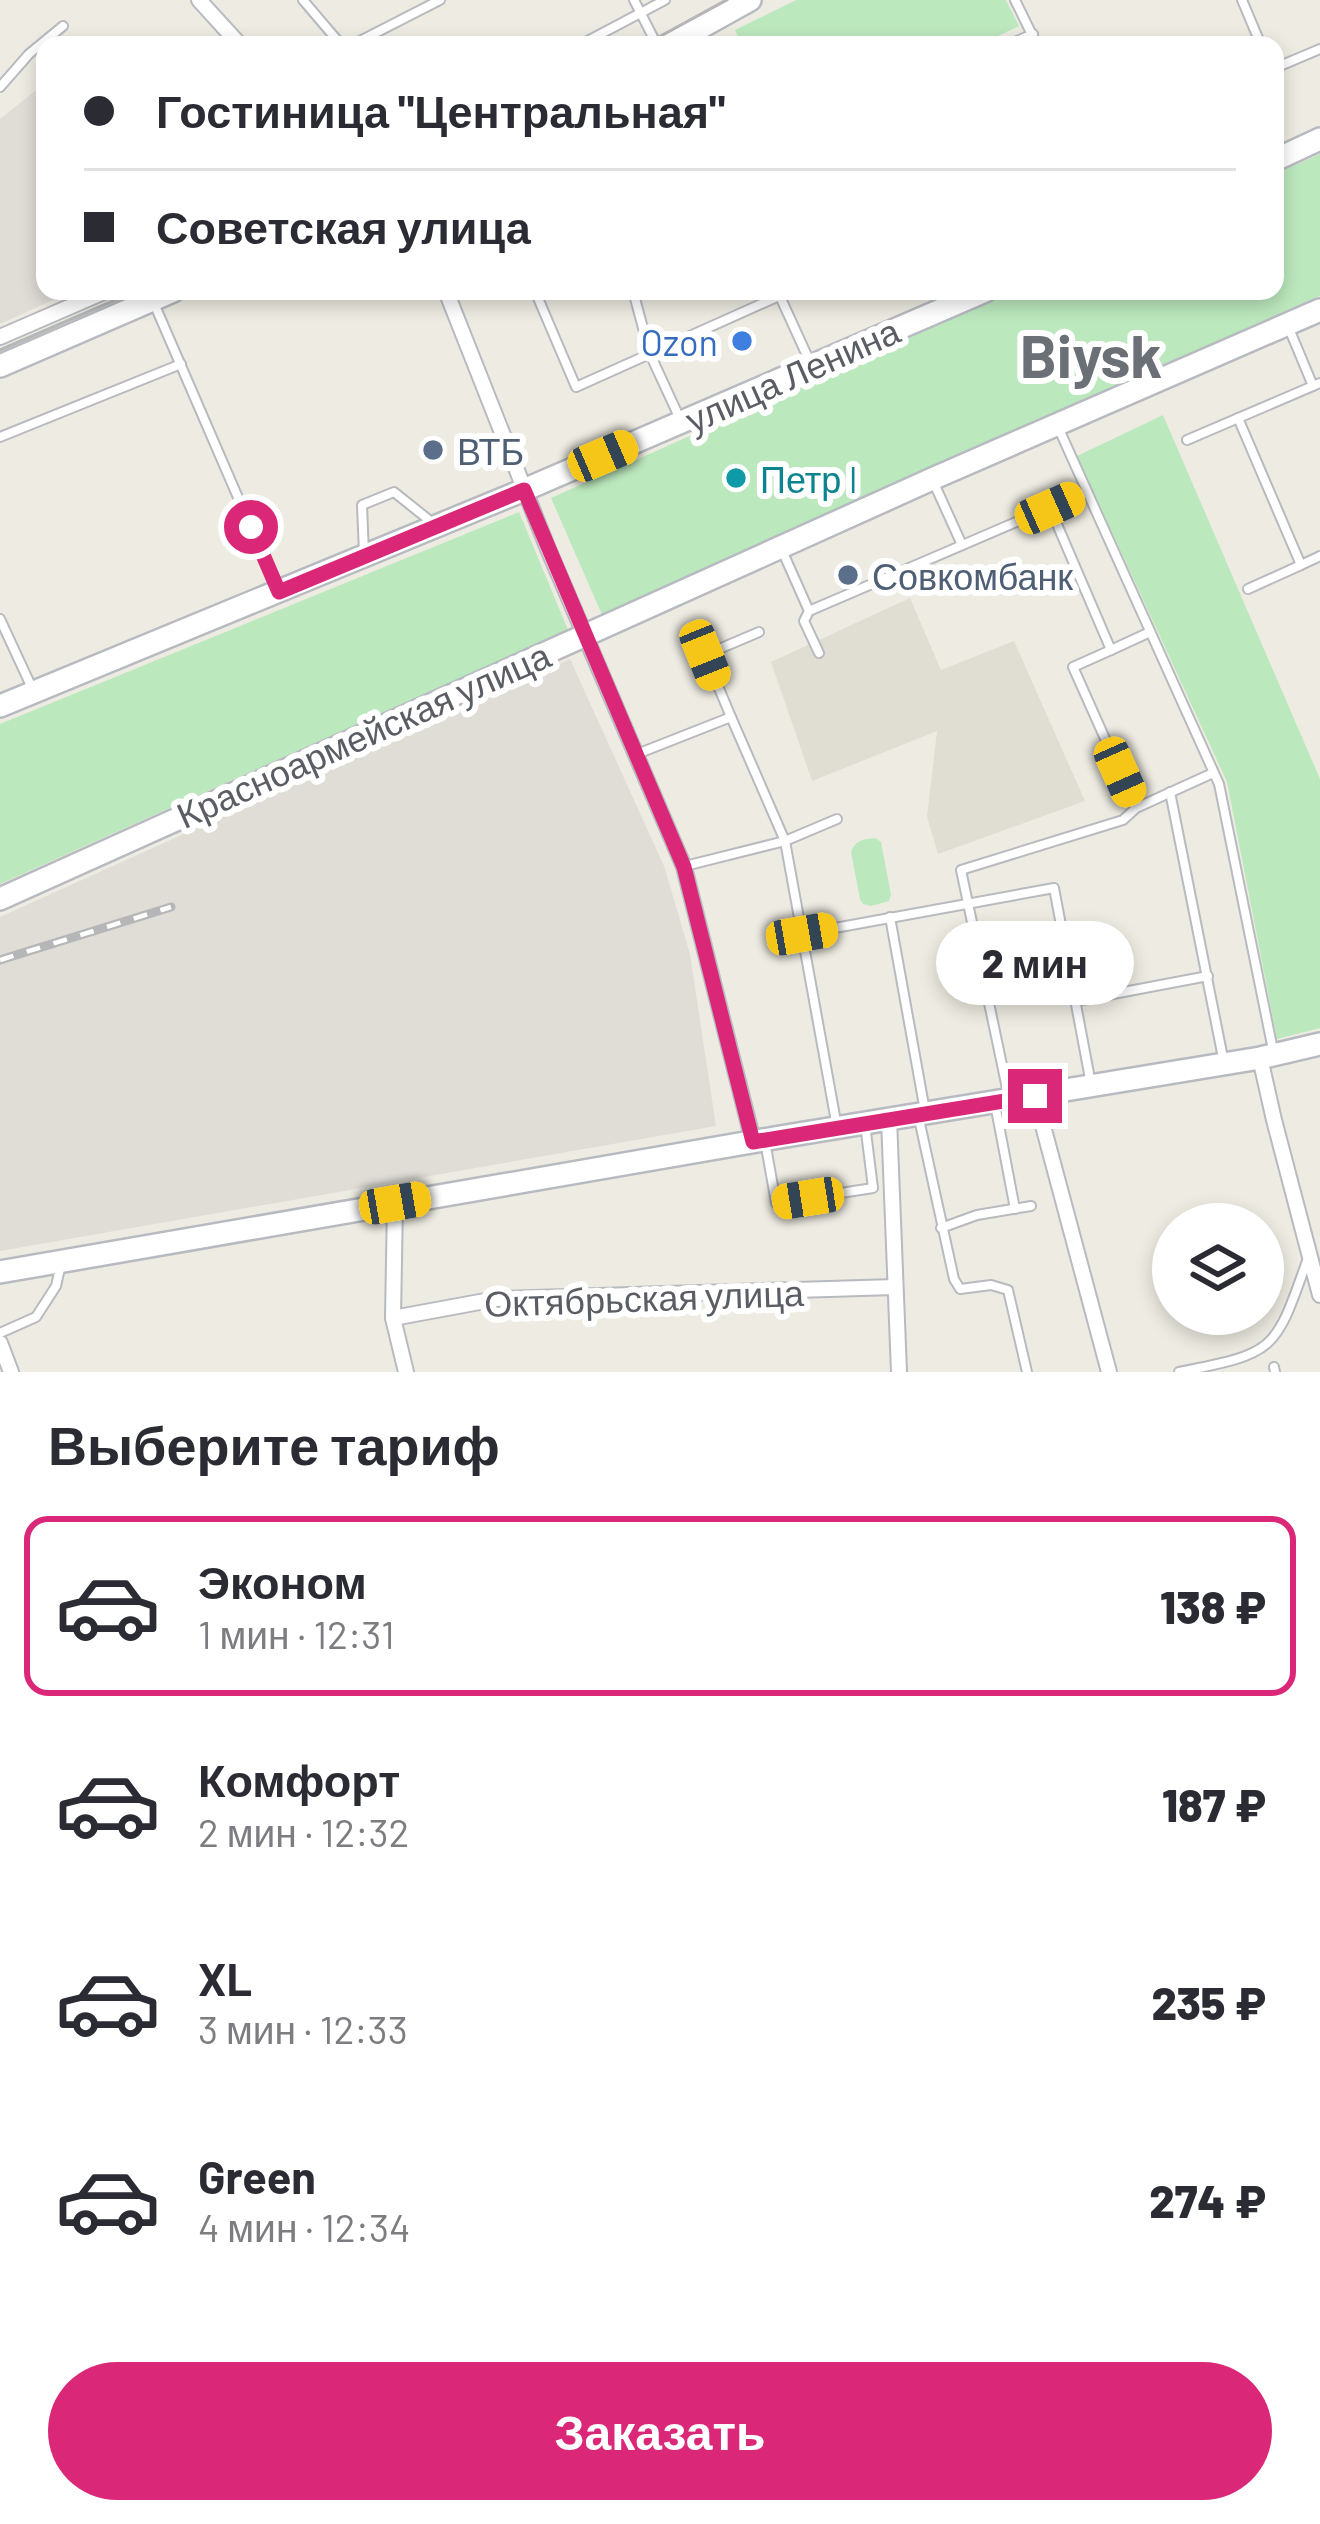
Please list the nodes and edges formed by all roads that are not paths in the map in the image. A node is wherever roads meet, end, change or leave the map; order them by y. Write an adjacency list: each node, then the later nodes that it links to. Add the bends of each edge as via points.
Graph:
1 (199, 0): 13 (street)
2 (303, 0): 14 (lane)
3 (440, 0): 15 (lane)
4 (634, 0): 9 (lane)
5 (664, 0): 9 (lane)
6 (750, 0): 18 (main road)
7 (1016, 0): 11 (lane)
8 (1241, 0): 20 (lane)
9 (640, 13): 16 (lane); 17 (lane)
10 (62, 26): 12 (lane)
11 (1033, 34): 19 (lane)
12 (50, 36)
13 (233, 36)
14 (334, 36)
15 (366, 36)
16 (597, 36)
17 (652, 36)
18 (685, 36)
19 (1028, 36)
20 (1257, 36)
21 (36, 47): 24 (lane)
22 (1320, 49): 23 (lane)
23 (1284, 64)
24 (0, 87)
25 (1320, 140): 26 (main road)
26 (1284, 156)
27 (85, 300): 38 (street)
28 (145, 300): 42 (main road)
29 (160, 300): 40 (lane)
30 (450, 300): 50 (street)
31 (539, 300): 39 (lane, via 576,386)
32 (635, 300): 39 (lane)
33 (763, 300): 39 (lane)
34 (781, 300): 41 (lane)
35 (964, 300): 41 (main road, улица Ленина)
36 (1320, 310): 37 (main road, Красноармейская улица)
37 (1287, 325): 43 (lane); 46 (main road, Красноармейская улица)
38 (0, 337)
39 (650, 354): 45 (lane)
40 (181, 364): 47 (lane); 60 (lane)
41 (811, 364): 45 (main road, улица Ленина)
42 (0, 366)
43 (1317, 384): 44 (lane)
44 (1238, 418): 48 (lane); 58 (lane)
45 (682, 423): 50 (main road, улица Ленина)
46 (1058, 426): 49 (main road, Красноармейская улица); 51 (lane)
47 (0, 437)
48 (1187, 440)
49 (932, 479): 54 (lane); 55 (main road, Красноармейская улица)
50 (524, 490): 53 (main road, улица Ленина); 65 (street)
51 (1086, 491): 52 (lane); 64 (lane)
52 (1050, 508): 54 (lane); 66 (lane)
53 (435, 525): 56 (main road, улица Ленина); 56 (lane, via 394,492 362,505)
54 (962, 545): 61 (lane)
55 (781, 548): 61 (lane); 65 (main road, Красноармейская улица)
56 (364, 554): 60 (main road, улица Ленина)
57 (1320, 556): 58 (lane)
58 (1301, 565): 59 (lane)
59 (1248, 589)
60 (279, 592): 68 (main road, улица Ленина)
61 (809, 611): 67 (lane, via 804,621)
62 (0, 618): 68 (lane)
63 (759, 632): 70 (lane, via 705,655)
64 (1150, 632): 66 (lane); 72 (lane)
65 (584, 634): 71 (street); 78 (main road, Красноармейская улица)
66 (1111, 650): 74 (lane, via 1073,667)
67 (819, 653)
68 (34, 693): 69 (main road, улица Ленина)
69 (0, 706)
70 (731, 717): 71 (lane); 76 (lane)
71 (636, 754): 77 (street)
72 (1214, 772): 73 (lane); 85 (lane)
73 (1170, 792): 74 (lane); 82 (lane)
74 (1136, 808): 79 (lane, via 1123,820 961,870)
75 (837, 819): 76 (lane)
76 (785, 842): 77 (lane); 81 (lane)
77 (684, 867): 94 (street)
78 (0, 898)
79 (969, 904): 80 (lane); 83 (lane, via 1054,889); 89 (lane)
80 (890, 917): 81 (lane); 90 (lane)
81 (802, 934): 93 (lane)
82 (1208, 976): 83 (lane); 86 (lane)
83 (1076, 1001): 87 (lane)
84 (1320, 1044): 85 (main road)
85 (1267, 1057): 86 (main road); 99 (street, via 1274,1120)
86 (1224, 1065): 87 (main road)
87 (1092, 1086): 88 (main road)
88 (1035, 1096): 89 (main road); 111 (street)
89 (1002, 1101): 90 (main road); 97 (lane)
90 (922, 1113): 91 (main road); 98 (lane)
91 (889, 1119): 92 (main road); 102 (street)
92 (865, 1123): 93 (main road); 94 (lane, via 873,1188 776,1203)
93 (837, 1127): 94 (main road)
94 (759, 1140): 95 (main road)
95 (395, 1203): 100 (main road); 104 (street)
96 (1031, 1206): 97 (lane)
97 (1015, 1209): 98 (lane)
98 (941, 1228): 110 (lane, via 960,1289 998,1286 1012,1296)
99 (1312, 1243): 103 (street); 112 (lane, via 1275,1338 1250,1356)
100 (61, 1264): 101 (main road); 105 (lane, via 37,1317)
101 (0, 1272)
102 (896, 1287): 104 (street, Октябрьская улица, via 496,1299); 109 (street)
103 (1320, 1295)
104 (393, 1318): 108 (street)
105 (0, 1333)
106 (0, 1343): 107 (street)
107 (11, 1372)
108 (406, 1372)
109 (899, 1372)
110 (1027, 1372)
111 (1109, 1372)
112 (1179, 1372)

